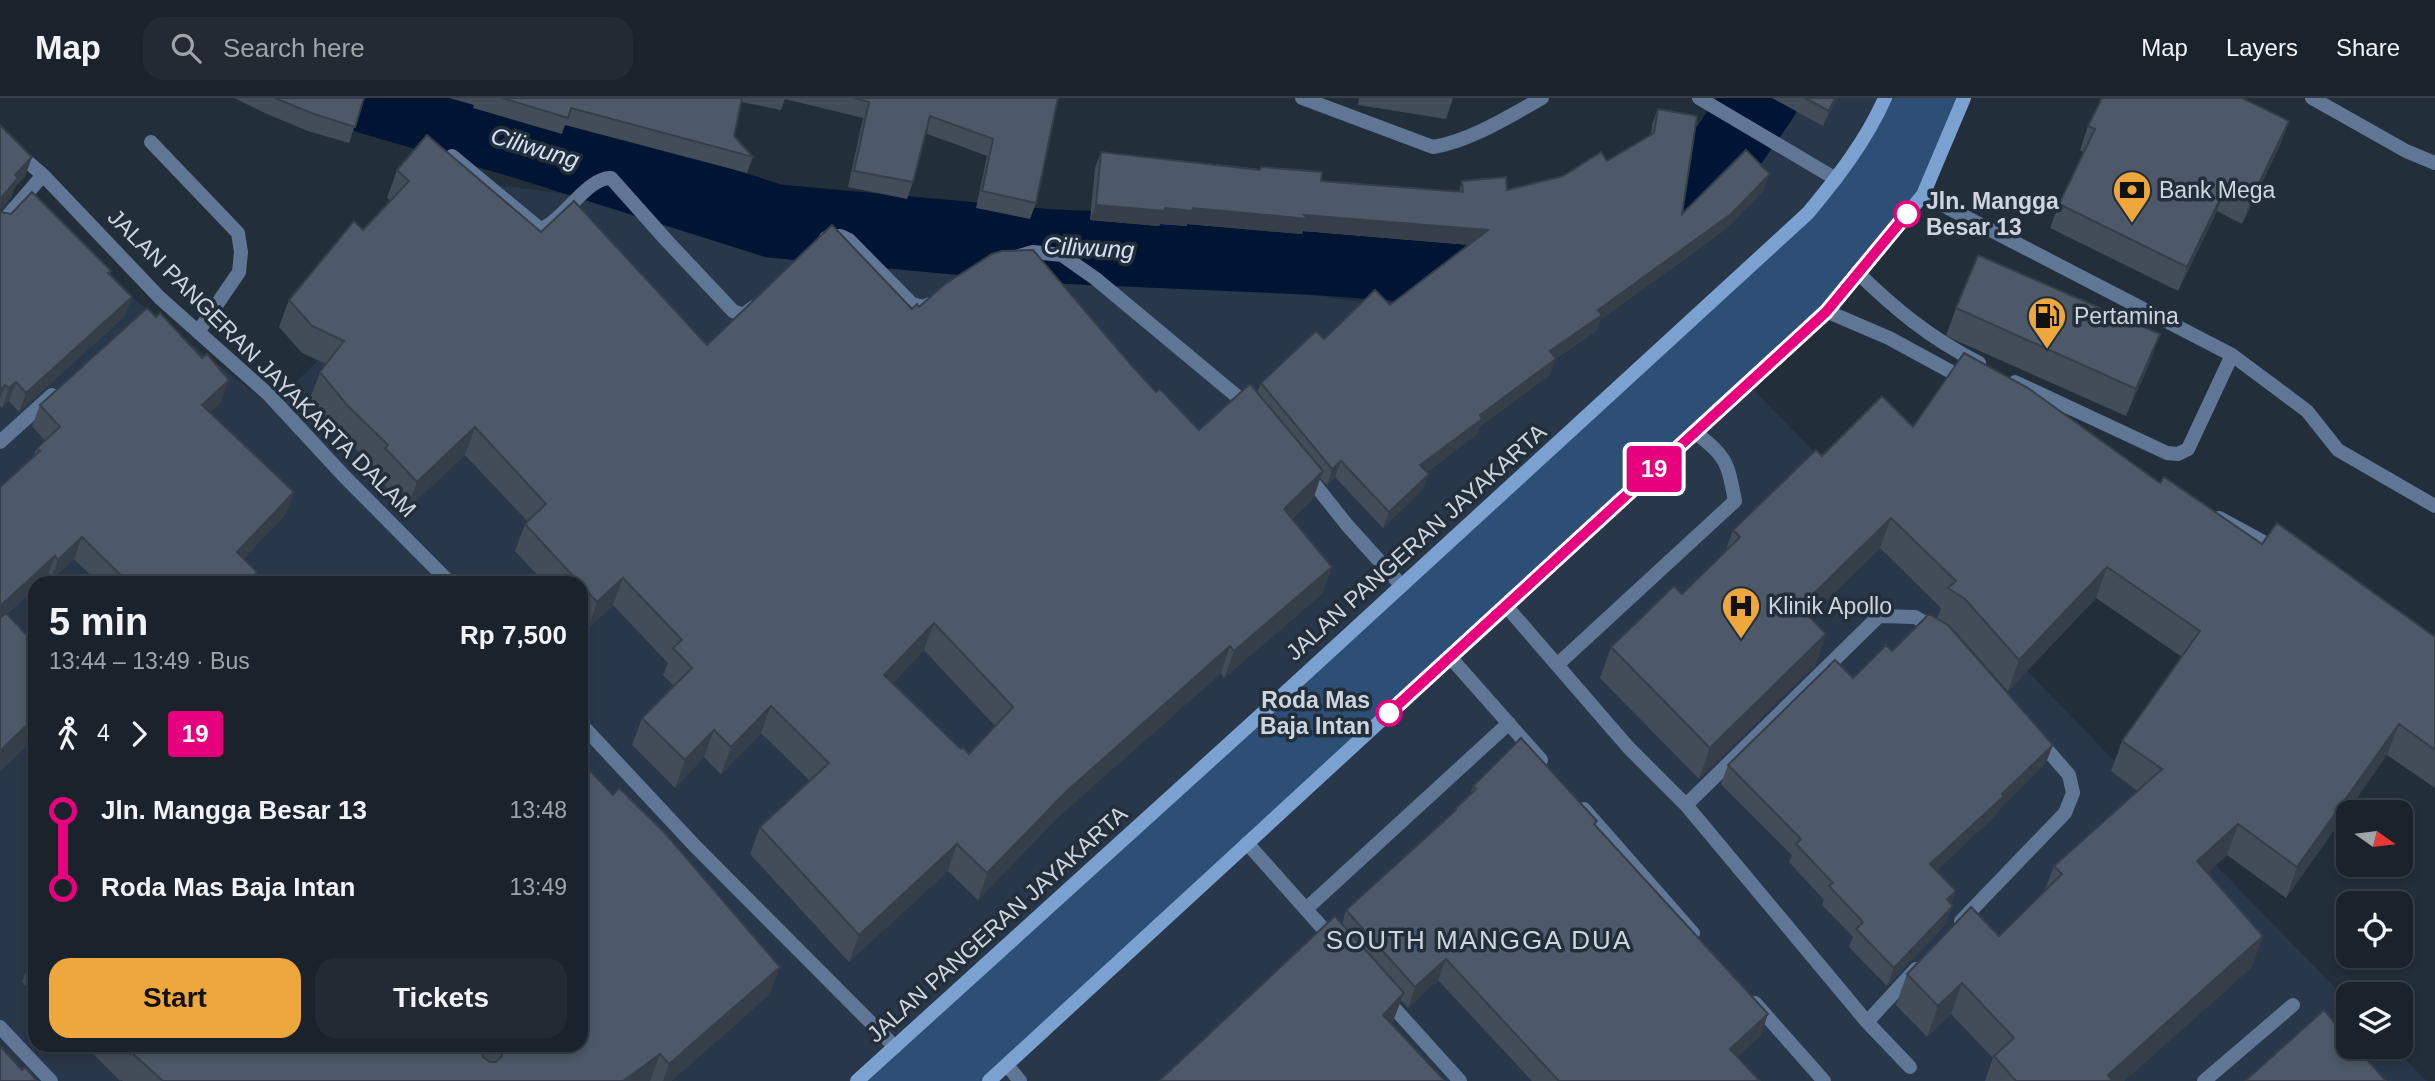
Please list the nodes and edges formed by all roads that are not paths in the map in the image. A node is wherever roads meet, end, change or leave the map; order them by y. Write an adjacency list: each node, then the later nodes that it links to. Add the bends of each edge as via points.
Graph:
1 (1302, 98): 2 (street, via 1433,147 1449,145)
2 (1542, 98)
3 (1885, 98): 12 (main road, JALAN PANGERAN JAYAKARTA)
4 (1964, 98): 13 (main road)
5 (2312, 98): 10 (street)
6 (1701, 100): 12 (street)
7 (0, 138): 11 (street, JALAN PANGERAN JAYAKARTA DALAM)
8 (152, 142): 21 (street, via 238,233 239,272)
9 (452, 156): 18 (street, via 540,229 603,179 611,178 733,311 748,313)
10 (2435, 163)
11 (43, 175): 14 (street); 21 (street, JALAN PANGERAN JAYAKARTA DALAM, via 155,302)
12 (1836, 179): 33 (main road, JALAN PANGERAN JAYAKARTA, via 1808,213)
13 (1923, 195): 17 (main road); 22 (street)
14 (0, 225)
15 (812, 249): 19 (street, via 821,240 840,236 912,304 923,307)
16 (1009, 260): 25 (street, via 1034,252 1062,255)
17 (1857, 272): 20 (main road); 22 (street, via 1942,345 2167,453 2188,449)
18 (766, 295)
19 (939, 298)
20 (1826, 312): 24 (street, via 1889,338); 26 (main road)
21 (198, 332): 32 (street, JALAN PANGERAN JAYAKARTA DALAM, via 269,395)
22 (2232, 355): 29 (street, via 2308,411 2338,450)
23 (60, 388): 27 (street)
24 (1986, 391)
25 (1256, 414)
26 (1695, 432): 34 (main road); 37 (street, via 1728,466 1735,501)
27 (0, 442)
28 (1291, 456): 33 (street)
29 (2435, 506)
30 (2203, 509): 31 (street)
31 (2288, 555)
32 (443, 576)
33 (1401, 585): 55 (main road, JALAN PANGERAN JAYAKARTA)
34 (1506, 607): 36 (main road); 37 (street)
35 (1948, 636): 43 (street, via 1915,617 1879,616)
36 (1450, 657): 38 (street); 44 (main road)
37 (1557, 665): 43 (street)
38 (1508, 723): 41 (street); 45 (street)
39 (2024, 723): 46 (street, via 2068,775 2073,793 2066,813)
40 (588, 731): 55 (street)
41 (1554, 774)
42 (1572, 795): 47 (street)
43 (1686, 805): 53 (street)
44 (1247, 844): 45 (street); 56 (main road)
45 (1306, 909): 48 (street)
46 (1955, 928)
47 (1707, 948)
48 (1343, 950)
49 (1928, 956): 53 (street)
50 (1743, 989): 63 (street)
51 (1379, 990): 62 (street)
52 (2293, 1006): 64 (street)
53 (1867, 1022): 57 (street)
54 (0, 1027): 58 (street)
55 (895, 1047): 59 (main road, JALAN PANGERAN JAYAKARTA)
56 (1007, 1065): 60 (main road); 61 (street)
57 (1910, 1067)
58 (51, 1081)
59 (857, 1081)
60 (989, 1081)
61 (1020, 1081)
62 (1460, 1081)
63 (1824, 1081)
64 (2204, 1081)

